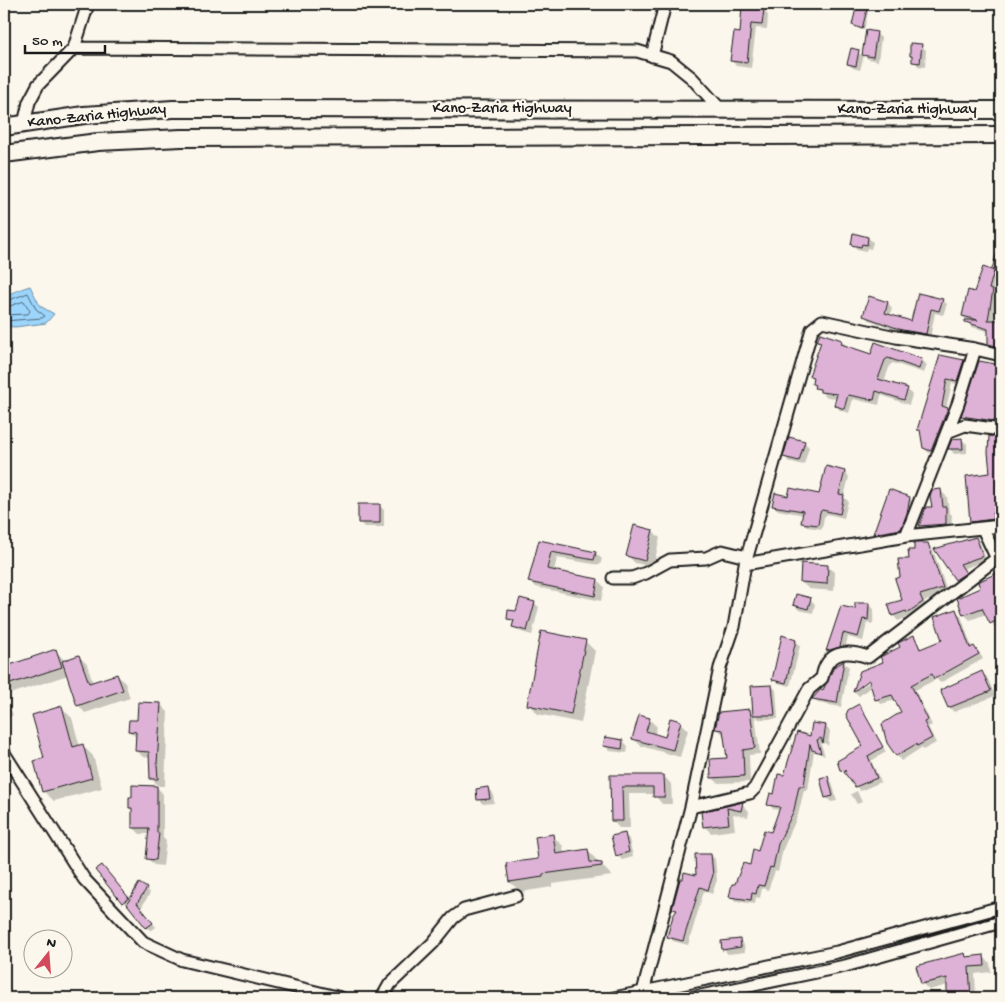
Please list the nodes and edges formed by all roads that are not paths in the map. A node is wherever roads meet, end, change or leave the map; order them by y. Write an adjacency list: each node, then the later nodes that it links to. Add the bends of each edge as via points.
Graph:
1 (88, 4): 3 (street)
2 (665, 4): 4 (street)
3 (74, 48): 4 (street, via 637,51); 7 (street, via 38,85 29,102)
4 (652, 56): 5 (street, via 671,60)
5 (721, 110): 6 (highway, Kano-Zaria Highway); 7 (highway, Kano-Zaria Highway, via 173,109 84,115)
6 (1001, 110)
7 (24, 124): 8 (highway, Kano-Zaria Highway)
8 (4, 127)
9 (1001, 135): 10 (highway, Kano-Zaria Highway, via 181,138 98,142)
10 (4, 154)
11 (975, 349): 12 (street); 14 (street); 19 (street, via 822,321 814,325)
12 (1001, 355)
13 (1001, 430): 14 (street, via 965,425)
14 (946, 432): 17 (street)
15 (1001, 526): 16 (street)
16 (983, 529): 17 (street); 18 (street)
17 (906, 536): 19 (street)
18 (999, 557): 22 (street, via 868,658 855,653 834,655 824,666 822,678 809,689 756,788 750,793)
19 (746, 560): 20 (street, via 722,551 706,558 670,560 632,578); 22 (street, via 734,627 720,668)
20 (613, 578)
21 (4, 753): 27 (street, via 84,879 143,942 182,960)
22 (691, 807): 26 (street)
23 (516, 896): 28 (street, via 464,910 453,918 434,943 390,984)
24 (1001, 908): 26 (street, via 837,952)
25 (1001, 922): 30 (street, via 845,966)
26 (643, 992): 29 (street)
27 (341, 998)
28 (382, 998)
29 (614, 998)
30 (691, 998)

